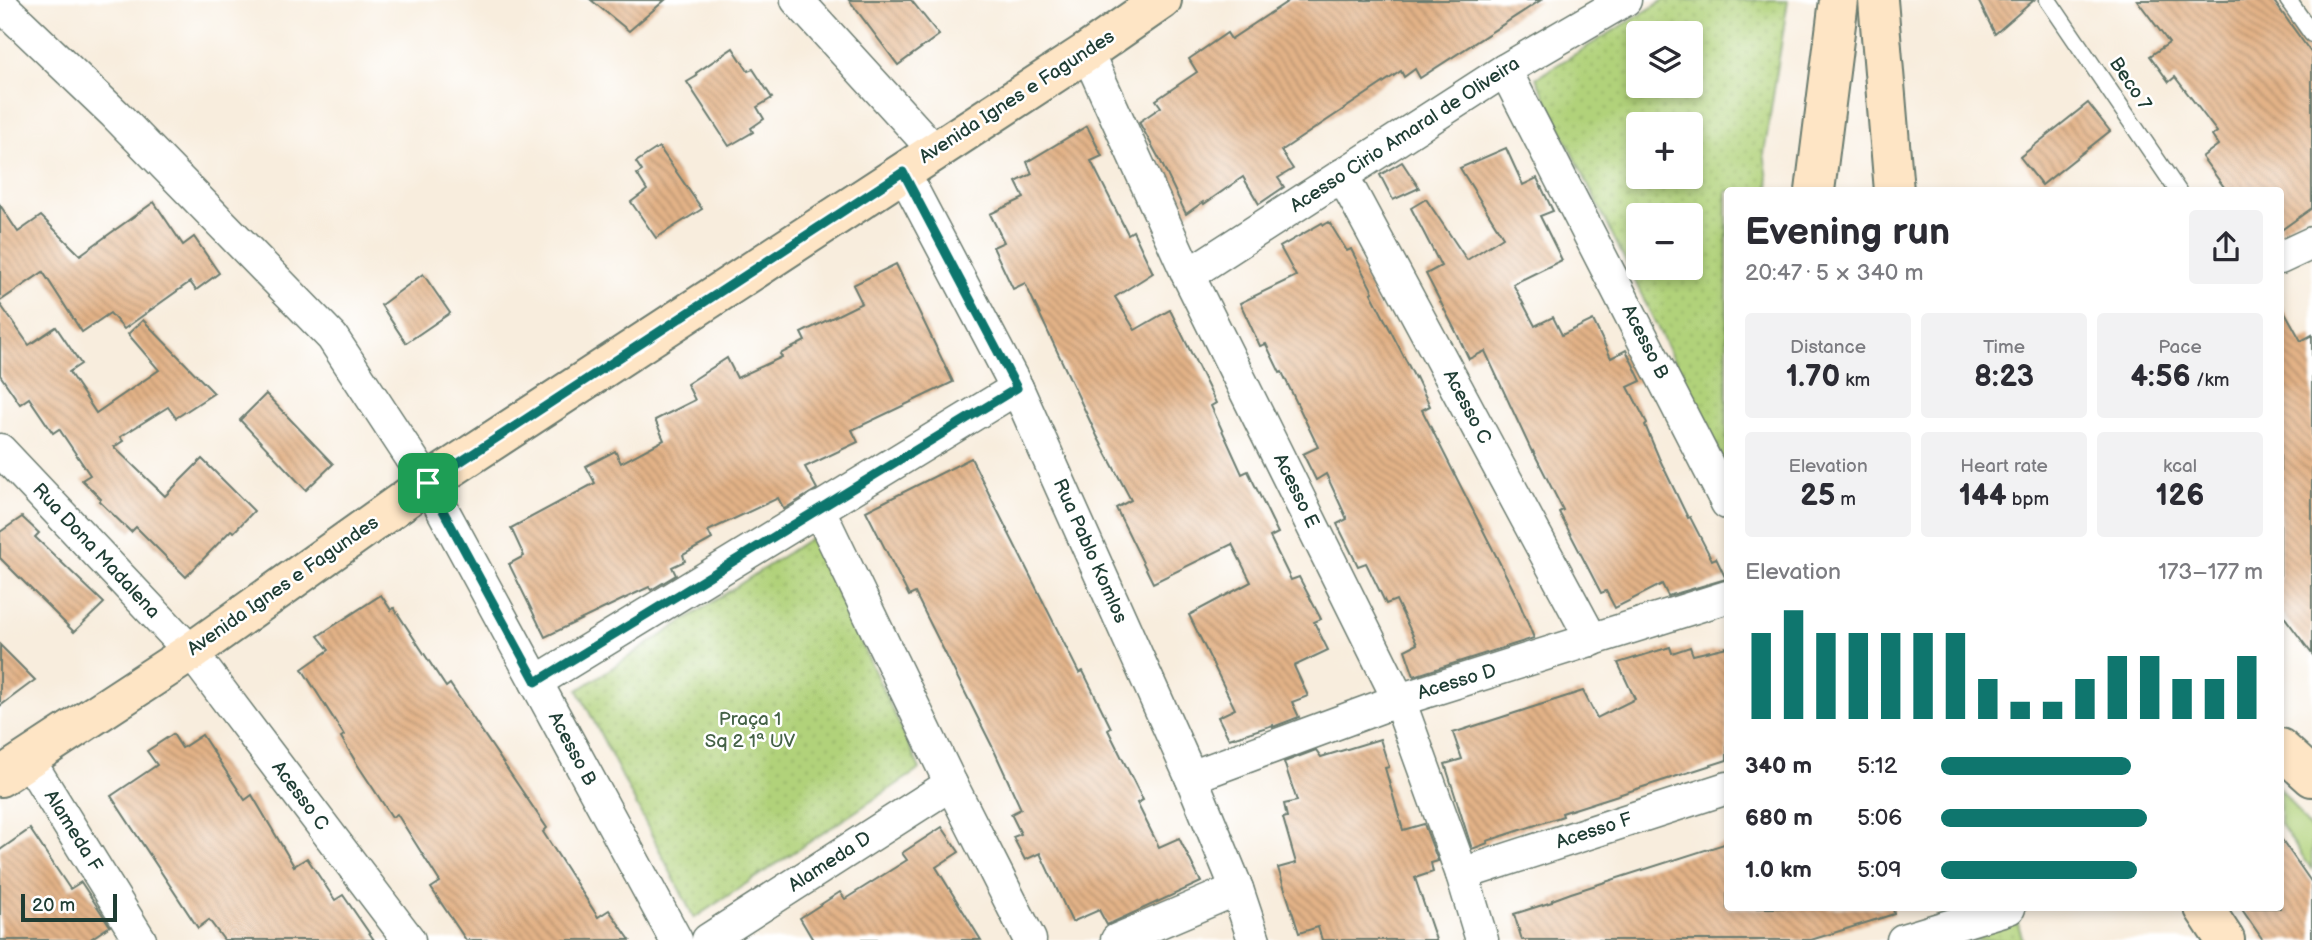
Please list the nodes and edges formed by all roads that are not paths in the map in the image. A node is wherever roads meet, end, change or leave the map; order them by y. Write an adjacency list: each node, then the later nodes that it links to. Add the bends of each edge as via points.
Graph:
1 (797, 0): 12 (street)
2 (1162, 0): 10 (street, Avenida Ignes e Fagundes)
3 (1625, 0): 11 (street, Acesso Cirio Amaral de Oliveira)
4 (1839, 0): 15 (street)
5 (1878, 0): 16 (street)
6 (2048, 0): 17 (lane, Beco 7)
7 (2288, 0): 9 (lane)
8 (0, 4): 23 (street, Acesso B, via 115,114 332,337)
9 (2312, 34)
10 (1087, 52): 12 (street, Avenida Ignes e Fagundes); 20 (street, Acesso E)
11 (1505, 70): 14 (street, Acesso Cirio Amaral de Oliveira); 24 (street, Acesso B)
12 (935, 151): 13 (street, Avenida Ignes e Fagundes)
13 (903, 172): 21 (street, Rua Pablo Komlos); 23 (street, Avenida Ignes e Fagundes)
14 (1342, 175): 20 (street, Acesso Cirio Amaral de Oliveira); 27 (street, Acesso C)
15 (1816, 187)
16 (1894, 187)
17 (2175, 187)
18 (2312, 244): 19 (street)
19 (2284, 256)
20 (1188, 275): 30 (street, Acesso E)
21 (1017, 388): 25 (street); 33 (street, Rua Pablo Komlos)
22 (0, 450): 28 (street, Rua Dona Madalena)
23 (428, 483): 28 (street, Avenida Ignes e Fagundes); 29 (street, Acesso B)
24 (1724, 496)
25 (818, 508): 29 (street); 35 (street)
26 (1724, 598): 27 (street, Acesso D)
27 (1592, 640): 30 (street, Acesso D)
28 (191, 652): 32 (street, Avenida Ignes e Fagundes); 42 (street, Acesso C)
29 (536, 682): 43 (street, Acesso B)
30 (1399, 700): 33 (street, Acesso D); 37 (street, Acesso E)
31 (2284, 752): 34 (street)
32 (14, 768): 41 (street, Alameda F)
33 (1191, 777): 38 (street, Rua Pablo Komlos)
34 (2312, 777)
35 (951, 784): 44 (street, Alameda D); 45 (street)
36 (1724, 789): 37 (street, Acesso F)
37 (1462, 874): 48 (street, Acesso E)
38 (1237, 889): 46 (street); 47 (street, Rua Pablo Komlos)
39 (1999, 911): 49 (street)
40 (2206, 911): 50 (street)
41 (140, 940)
42 (409, 940)
43 (676, 940)
44 (708, 940)
45 (1030, 940)
46 (1117, 940)
47 (1254, 940)
48 (1482, 940)
49 (1903, 940)
50 (2225, 940)

